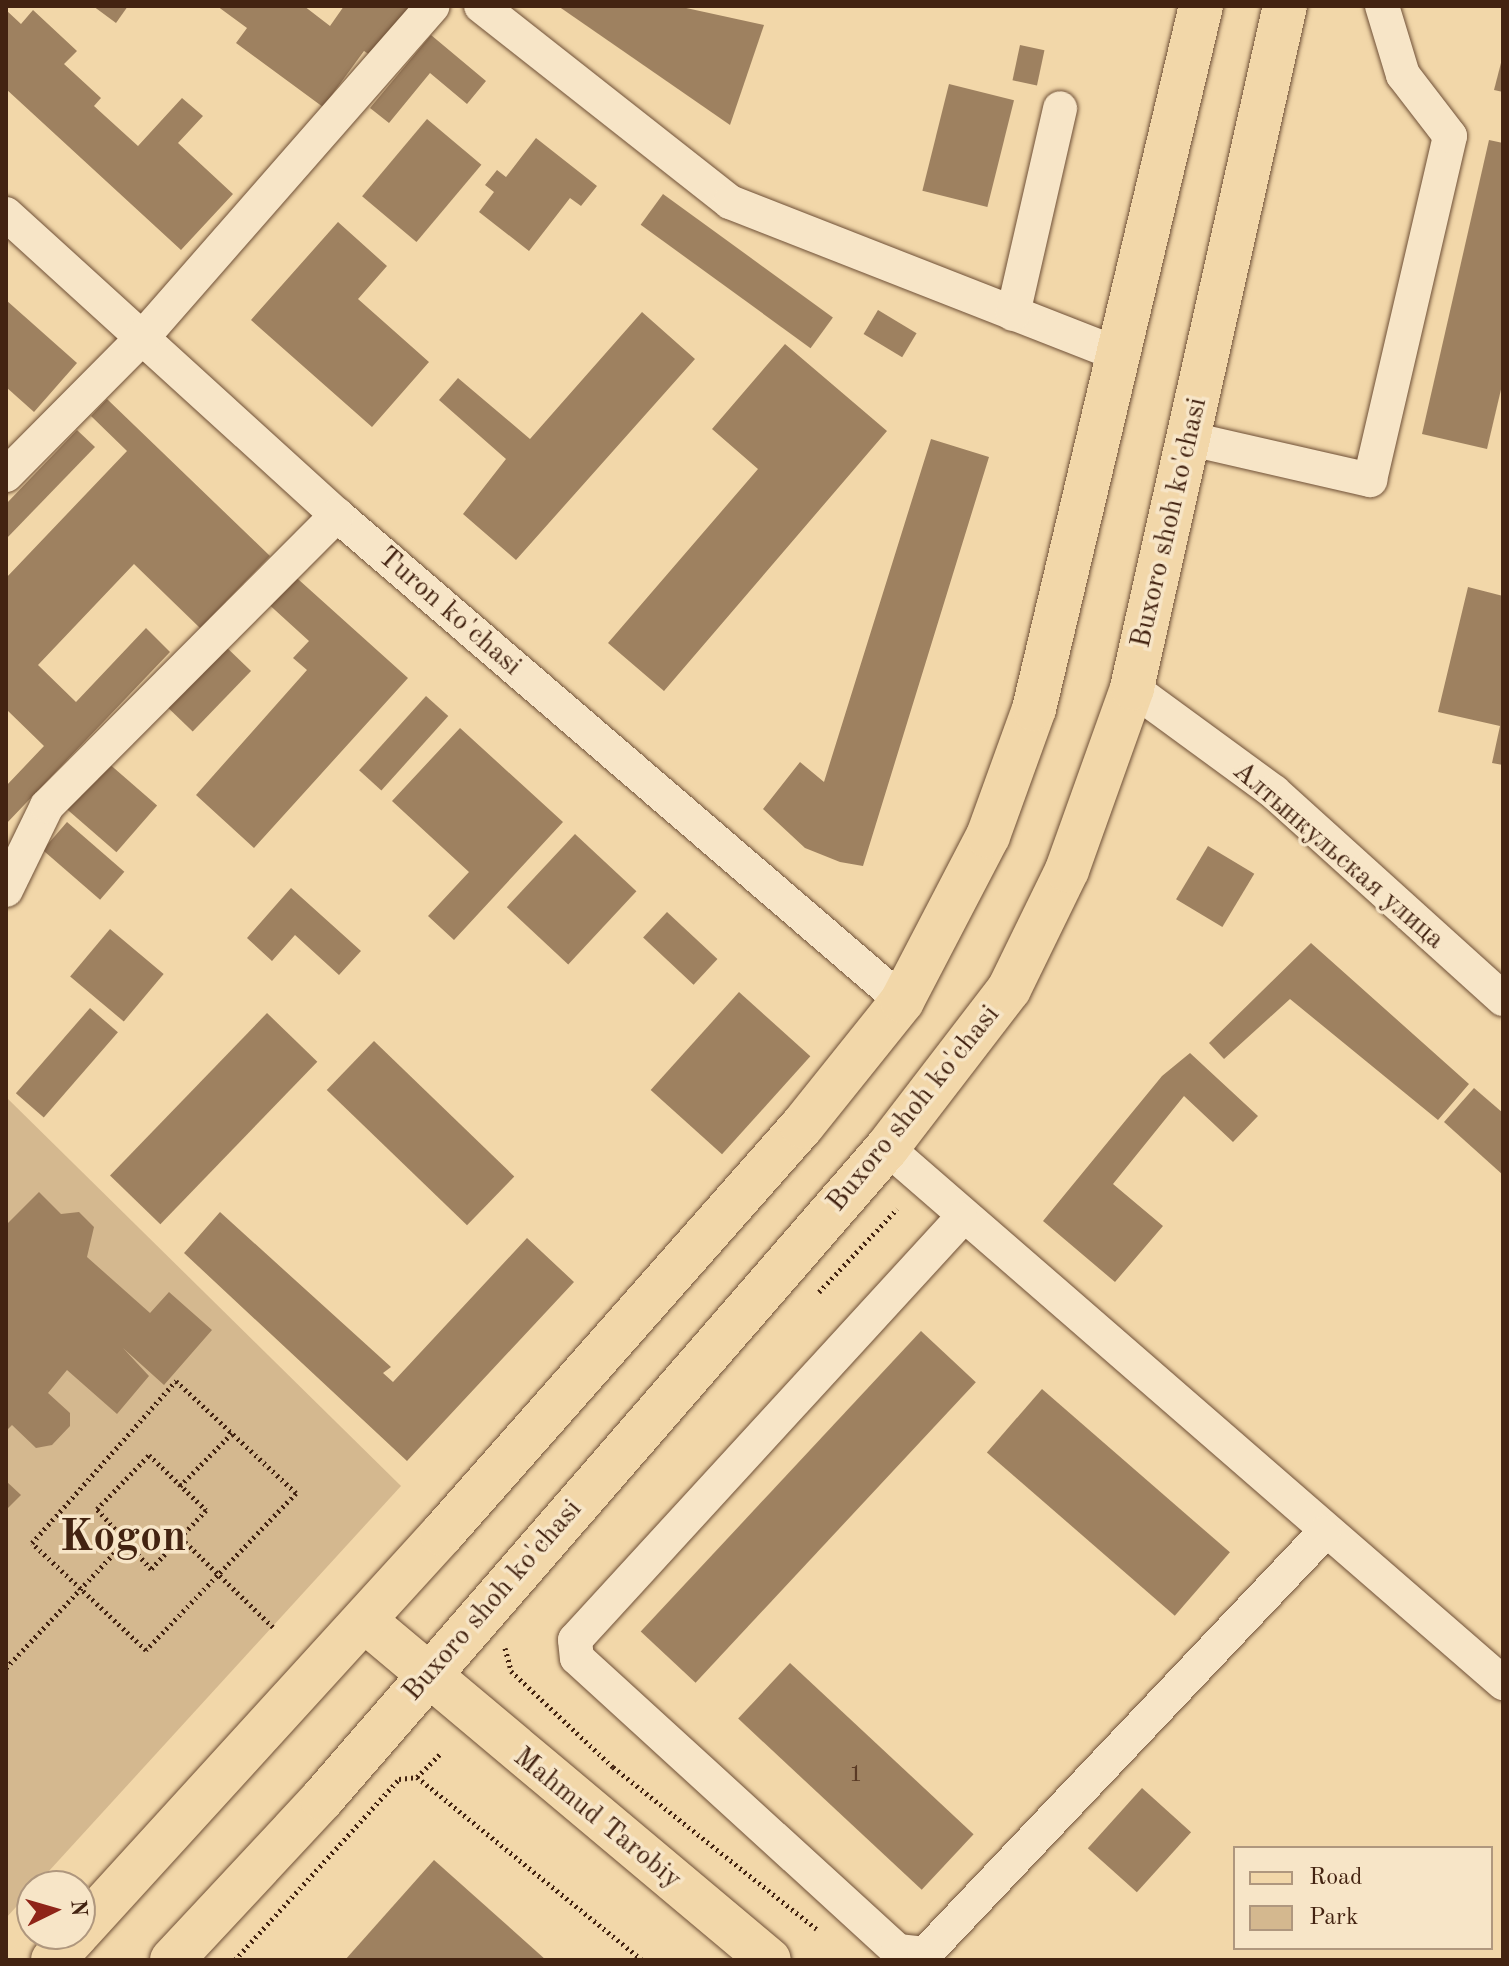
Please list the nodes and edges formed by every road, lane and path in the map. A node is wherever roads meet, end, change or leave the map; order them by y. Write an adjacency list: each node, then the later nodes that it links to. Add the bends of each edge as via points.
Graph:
1 (433, 6): 9 (street)
2 (481, 6): 8 (street, via 730,202)
3 (1201, 6): 10 (main road)
4 (1285, 6): 11 (main road, Buxoro shoh ko'chasi)
5 (1374, 7): 11 (street, via 1403,75 1450,136 1370,480)
6 (1060, 108): 8 (street)
7 (6, 214): 9 (street, Turon ko'chasi)
8 (1013, 314): 10 (street)
9 (142, 338): 12 (street); 13 (street, Turon ko'chasi)
10 (1120, 355): 17 (main road, via 1034,709 988,836)
11 (1191, 439): 14 (main road, Buxoro shoh ko'chasi)
12 (6, 475)
13 (337, 515): 15 (street, via 47,806); 17 (street, Turon ko'chasi)
14 (1132, 688): 16 (street, Алтынкульская улица, via 1274,792); 18 (main road, Buxoro shoh ko'chasi, via 1067,870 1009,989)
15 (6, 890)
16 (1503, 999)
17 (902, 1001): 29 (main road, via 802,1126)
18 (887, 1148): 20 (street); 33 (main road, Buxoro shoh ko'chasi)
19 (897, 1209): 21 (path)
20 (961, 1219): 24 (street); 39 (street, via 575,1640 577,1658)
21 (810, 1302)
22 (232, 1433): 23 (path); 27 (path, via 296,1493); 28 (path, via 176,1381 32,1543)
23 (180, 1486): 25 (path, via 206,1510); 26 (path, via 149,1455 97,1509)
24 (1324, 1533): 34 (street); 39 (street, via 925,1954)
25 (181, 1538): 26 (path, via 151,1569); 27 (path)
26 (123, 1544): 28 (path)
27 (218, 1574): 28 (path, via 146,1650); 30 (path)
28 (81, 1589): 32 (path)
29 (365, 1621): 33 (main road, Mahmud Tarobiy); 37 (main road)
30 (273, 1627)
31 (505, 1636): 38 (path, via 511,1671 613,1767)
32 (7, 1666)
33 (427, 1676): 40 (main road, Buxoro shoh ko'chasi); 43 (main road, Mahmud Tarobiy)
34 (1503, 1683)
35 (440, 1754): 36 (path)
36 (417, 1777): 41 (path, via 399,1779); 42 (path)
37 (96, 1914)
38 (831, 1940)
39 (880, 1951)
40 (172, 1960)
41 (235, 1960)
42 (642, 1960)
43 (769, 1960)

